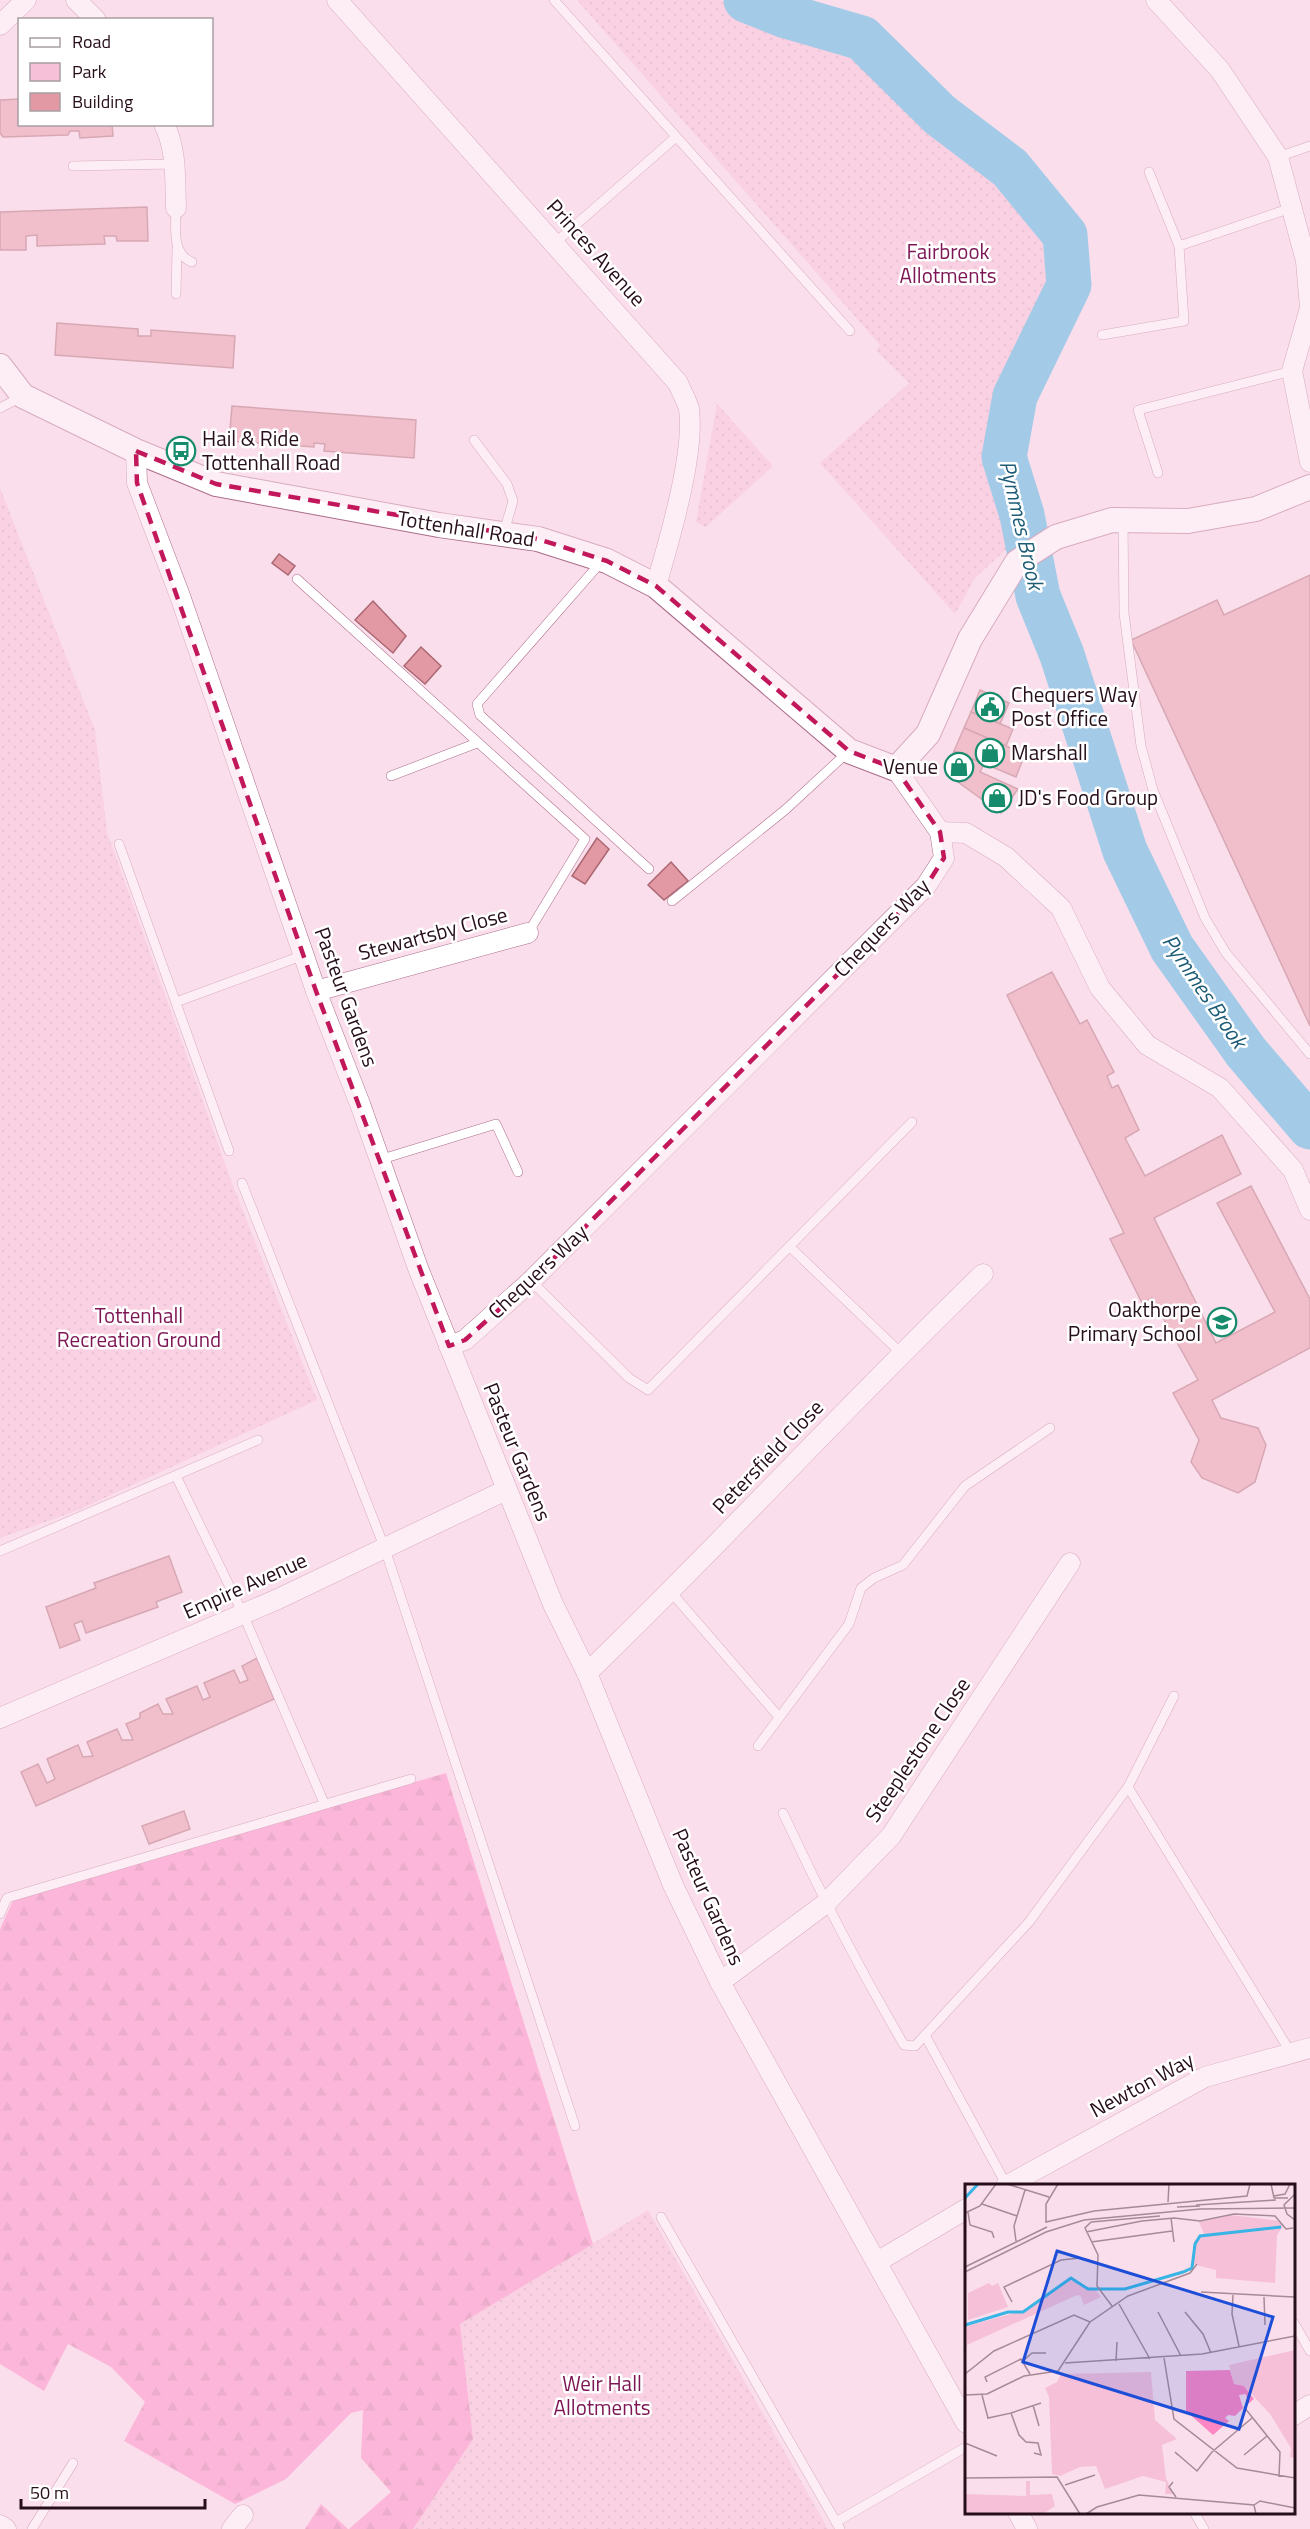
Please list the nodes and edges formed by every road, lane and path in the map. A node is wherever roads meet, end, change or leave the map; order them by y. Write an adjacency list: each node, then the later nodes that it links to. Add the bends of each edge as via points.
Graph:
1 (26, 0): 7 (street)
2 (76, 0): 6 (street)
3 (337, 0): 17 (street, Princes Avenue)
4 (554, 0): 9 (lane)
5 (1156, 0): 11 (street, via 1220,70)
6 (94, 18)
7 (0, 25)
8 (165, 126): 12 (street)
9 (676, 137): 17 (lane); 23 (lane)
10 (1310, 146): 11 (lane)
11 (1278, 157): 16 (street)
12 (175, 164): 13 (lane); 15 (street)
13 (73, 166)
14 (1149, 172): 18 (lane)
15 (179, 196): 19 (lane)
16 (1291, 208): 18 (lane); 20 (street)
17 (555, 243): 38 (street, Princes Avenue, via 678,384 688,407 689,439 670,538)
18 (1179, 246): 24 (lane, via 1184,321)
19 (177, 248): 21 (lane, via 183,259); 22 (lane)
20 (1308, 261): 26 (street, via 1310,308)
21 (192, 262)
22 (176, 294)
23 (850, 331)
24 (1102, 335)
25 (0, 366): 27 (street, Tottenhall Road)
26 (1292, 371): 31 (street); 32 (lane, via 1138,410)
27 (23, 396): 28 (lane); 30 (street, Tottenhall Road)
28 (0, 408)
29 (474, 441): 35 (lane, via 507,484 513,501)
30 (136, 451): 35 (street, Tottenhall Road, via 216,484); 48 (street, Pasteur Gardens, via 137,483)
31 (1310, 462)
32 (1158, 473)
33 (1310, 487): 34 (street, via 1256,509 1188,521)
34 (1123, 520): 41 (street, via 1056,537 1017,562 970,639 928,734); 51 (lane, via 1124,613 1141,746 1153,790 1205,918 1226,953)
35 (503, 534): 36 (street, Tottenhall Road, via 538,539)
36 (602, 560): 38 (street, Tottenhall Road); 45 (lane, via 477,704 480,715)
37 (297, 579): 39 (lane)
38 (656, 586): 40 (street, Tottenhall Road)
39 (477, 743): 42 (lane); 47 (lane, via 585,839)
40 (849, 751): 41 (street, Tottenhall Road); 46 (lane, via 785,810)
41 (896, 769): 43 (street)
42 (391, 776)
43 (940, 832): 57 (street, via 966,833 1006,856 1061,908 1100,988 1147,1045 1220,1088 1293,1170); 60 (street, Chequers Way, via 944,858 926,886)
44 (119, 844): 50 (lane)
45 (649, 869)
46 (672, 901)
47 (528, 933): 49 (street, Stewartsby Close)
48 (304, 955): 49 (street, Pasteur Gardens); 50 (lane)
49 (316, 991): 54 (street, Pasteur Gardens)
50 (176, 1002): 53 (lane)
51 (1310, 1054)
52 (912, 1122): 58 (lane)
53 (229, 1151)
54 (379, 1160): 55 (lane, via 496,1124); 61 (street, Pasteur Gardens)
55 (518, 1172)
56 (242, 1184): 67 (lane)
57 (1310, 1210)
58 (790, 1247): 60 (lane, via 648,1390 629,1378); 62 (lane)
59 (983, 1274): 62 (street, Petersfield Close)
60 (531, 1281): 61 (street, Chequers Way, via 465,1340)
61 (449, 1346): 66 (street, Pasteur Gardens)
62 (901, 1353): 70 (street, Petersfield Close)
63 (1050, 1428): 74 (lane, via 964,1486 903,1565 861,1588 849,1624)
64 (258, 1440): 65 (lane)
65 (176, 1476): 68 (lane); 71 (lane)
66 (506, 1490): 67 (street, Empire Avenue); 72 (street, Pasteur Gardens, via 553,1604)
67 (385, 1549): 71 (street, Empire Avenue); 86 (lane)
68 (0, 1551)
69 (1070, 1563): 81 (street, Steeplestone Close, via 891,1836)
70 (670, 1592): 72 (street, Petersfield Close); 74 (lane)
71 (243, 1614): 75 (street, Empire Avenue); 79 (lane)
72 (587, 1673): 83 (street, Pasteur Gardens, via 673,1885)
73 (1174, 1696): 78 (lane)
74 (779, 1717): 76 (lane)
75 (0, 1718)
76 (758, 1746)
77 (411, 1779): 79 (lane)
78 (1128, 1787): 84 (lane, via 1029,1922); 85 (lane)
79 (324, 1803): 82 (lane, via 7,1898)
80 (783, 1813): 81 (lane)
81 (825, 1904): 83 (street, Steeplestone Close); 84 (lane, via 904,2045 915,2046)
82 (0, 1914)
83 (720, 1982): 91 (street, Pasteur Gardens)
84 (926, 2037): 87 (lane)
85 (1301, 2051): 88 (street, Newton Way, via 1205,2077)
86 (574, 2126)
87 (1005, 2184)
88 (1008, 2184)
89 (965, 2210): 91 (street)
90 (661, 2217): 102 (lane)
91 (877, 2262): 96 (street, Pasteur Gardens)
92 (1295, 2326): 93 (lane)
93 (1310, 2351)
94 (1310, 2405): 95 (street)
95 (1295, 2414)
96 (965, 2420)
97 (965, 2448): 102 (lane)
98 (73, 2463): 104 (lane)
99 (1019, 2514): 105 (street)
100 (1195, 2514): 106 (lane)
101 (0, 2525): 103 (street)
102 (838, 2525)
103 (6, 2529)
104 (32, 2529)
105 (1027, 2529)
106 (1204, 2529)

